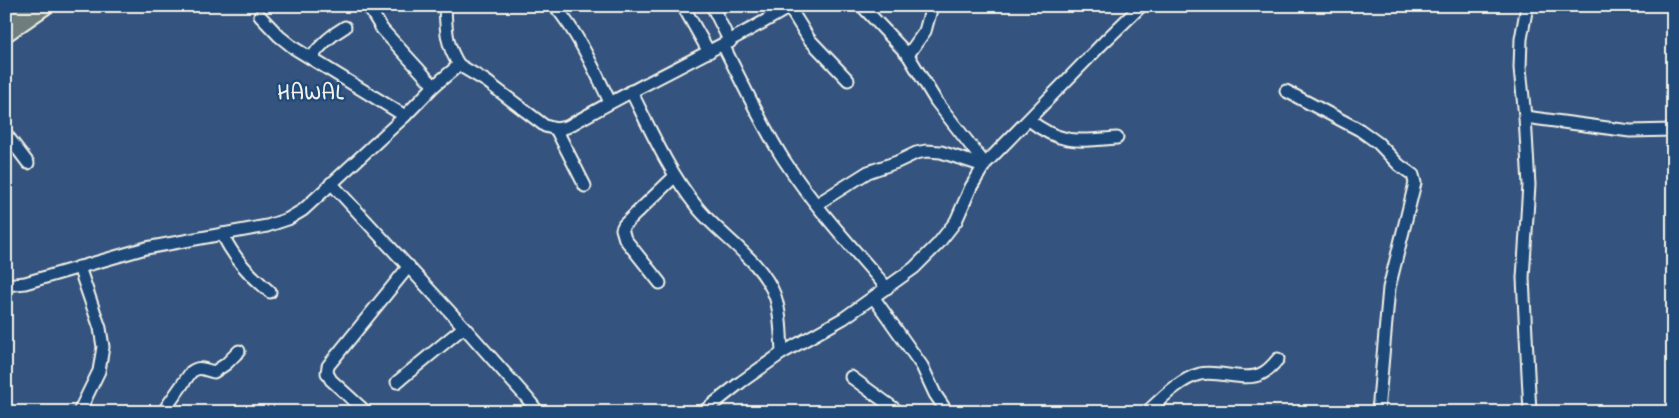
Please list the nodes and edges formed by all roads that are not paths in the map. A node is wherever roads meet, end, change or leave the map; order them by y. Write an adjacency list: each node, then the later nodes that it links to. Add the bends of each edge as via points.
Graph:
1 (20, 6): 13 (highway)
2 (45, 6): 16 (highway)
3 (368, 6): 23 (street, via 402,54)
4 (445, 6): 21 (street, via 446,35 451,54)
5 (555, 6): 26 (street, via 588,56)
6 (683, 6): 18 (street)
7 (712, 6): 17 (street)
8 (862, 6): 19 (street)
9 (932, 6): 19 (street, via 925,31)
10 (1141, 6): 29 (street)
11 (1526, 6): 28 (street, via 1520,68)
12 (790, 7): 17 (street); 22 (street, via 809,40)
13 (6, 16)
14 (260, 16): 20 (street, via 286,42)
15 (345, 27): 20 (street, via 326,39)
16 (6, 33)
17 (726, 43): 18 (street); 39 (street, via 767,131)
18 (709, 52): 24 (street)
19 (908, 55): 35 (street, via 936,101)
20 (311, 58): 27 (street)
21 (459, 65): 23 (street); 30 (street, via 486,81 545,126)
22 (848, 80)
23 (434, 86): 27 (street)
24 (631, 91): 26 (street); 36 (street)
25 (1286, 91): 62 (street, via 1360,130 1413,175 1415,183 1389,288)
26 (610, 102): 30 (street)
27 (405, 116): 37 (street)
28 (1525, 117): 31 (street, via 1630,131); 63 (street, via 1529,184 1523,278)
29 (1028, 120): 33 (street, via 1042,130 1067,140); 35 (street)
30 (556, 130): 38 (street)
31 (1673, 130)
32 (6, 134): 34 (street)
33 (1116, 138)
34 (28, 163)
35 (984, 165): 39 (street, via 941,152 916,153 868,172); 45 (street, via 956,221 938,244)
36 (675, 176): 43 (street, via 622,229 625,238); 50 (street, via 698,208 766,280 780,320)
37 (331, 182): 40 (street, via 303,210 288,219); 41 (street)
38 (585, 186)
39 (817, 204): 45 (street)
40 (222, 234): 42 (street, via 146,248); 46 (street, via 237,260)
41 (409, 266): 48 (street); 57 (street, via 328,366 331,380)
42 (79, 267): 44 (street, via 25,283); 55 (street, via 104,347 99,370)
43 (660, 283)
44 (6, 285)
45 (887, 288): 47 (street)
46 (270, 292)
47 (874, 298): 50 (street); 54 (street, via 922,366)
48 (464, 327): 53 (street); 58 (street)
49 (239, 351): 56 (street, via 214,372 201,367 191,372)
50 (782, 353): 59 (street)
51 (1278, 359): 61 (street, via 1268,370 1254,376 1211,373 1189,378)
52 (851, 377): 60 (street)
53 (397, 382)
54 (945, 411)
55 (79, 412)
56 (164, 412)
57 (366, 412)
58 (538, 412)
59 (703, 412)
60 (899, 412)
61 (1147, 412)
62 (1378, 412)
63 (1530, 412)

